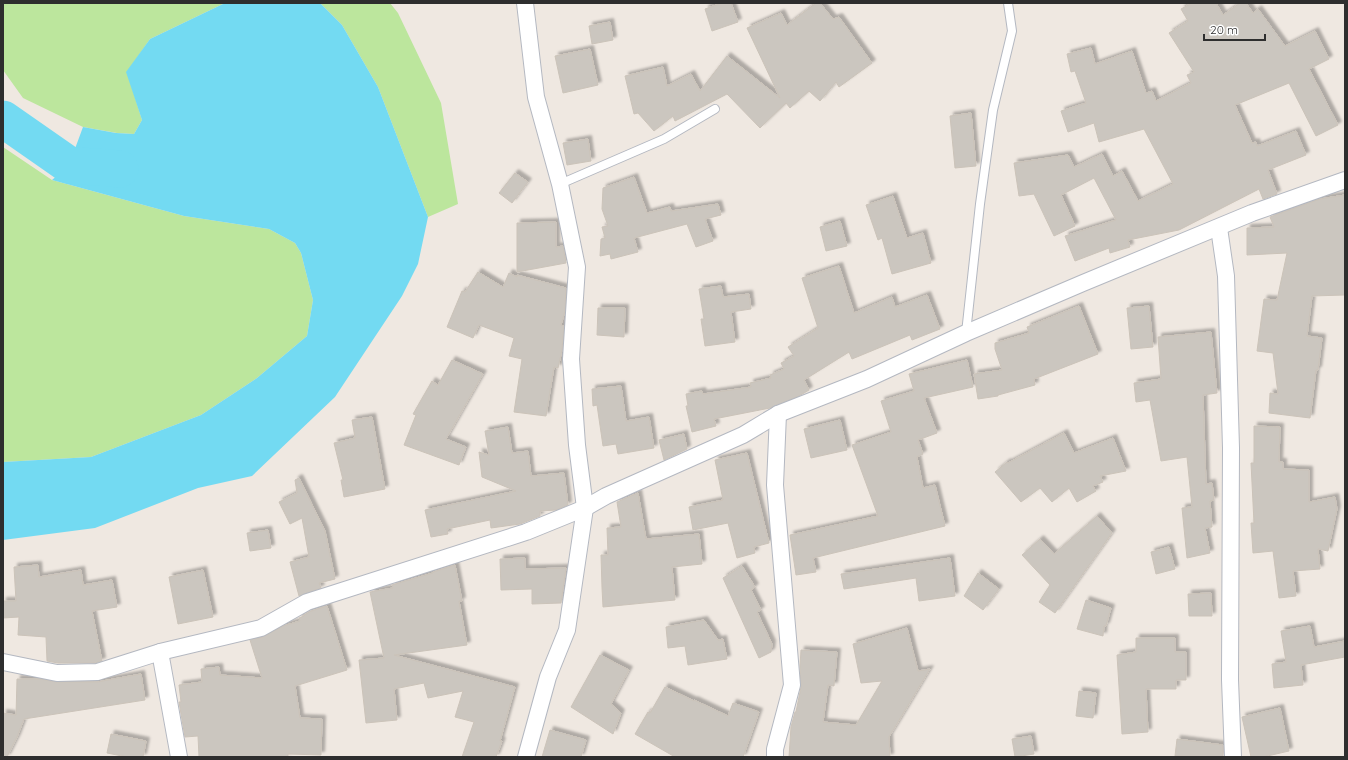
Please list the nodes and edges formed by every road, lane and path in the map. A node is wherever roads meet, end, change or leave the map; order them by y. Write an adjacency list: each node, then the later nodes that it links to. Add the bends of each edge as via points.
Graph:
1 (525, 3): 5 (street, via 536,97)
2 (1008, 3): 7 (lane, via 1012,31 992,118)
3 (715, 109): 5 (lane, via 664,139)
4 (1345, 180): 6 (street, via 1252,213)
5 (560, 184): 9 (street, via 577,267 571,359 577,445)
6 (1220, 228): 7 (street); 15 (street, via 1226,276 1231,448 1230,680)
7 (966, 333): 8 (street, via 867,378)
8 (778, 414): 9 (street, via 743,435 606,496); 14 (street, via 775,485 792,685)
9 (585, 508): 10 (street, via 526,532 306,602 261,628); 13 (street, via 567,630 548,677)
10 (160, 652): 11 (street, via 97,672 57,673); 12 (street)
11 (3, 662)
12 (179, 757)
13 (526, 757)
14 (775, 757)
15 (1233, 757)

